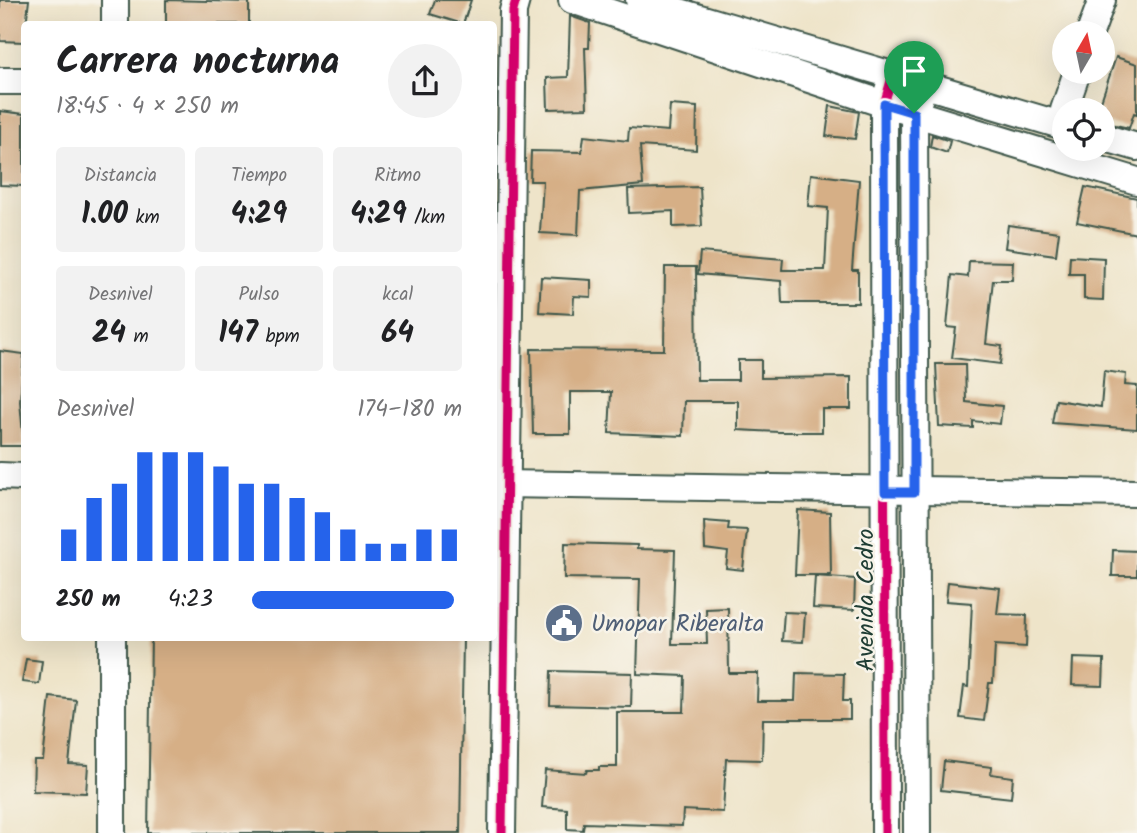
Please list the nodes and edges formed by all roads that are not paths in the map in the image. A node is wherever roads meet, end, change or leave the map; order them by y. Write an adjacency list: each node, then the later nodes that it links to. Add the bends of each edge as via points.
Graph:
1 (115, 0): 7 (street)
2 (516, 0): 23 (street)
3 (572, 0): 6 (street)
4 (639, 0): 6 (street)
5 (1102, 0): 8 (street)
6 (678, 15): 9 (street); 13 (street)
7 (115, 21)
8 (1094, 21)
9 (893, 74): 12 (street); 13 (street, Avenida Cedro)
10 (0, 81): 11 (street)
11 (21, 81)
12 (925, 84): 14 (street, Avenida Cedro); 15 (street)
13 (884, 104): 14 (street); 24 (street, Avenida Cedro)
14 (914, 113): 19 (street); 25 (street, Avenida Cedro)
15 (1052, 115)
16 (1115, 141): 18 (street)
17 (1052, 145): 19 (street)
18 (1137, 148)
19 (1048, 155): 20 (street)
20 (1137, 181)
21 (0, 476): 22 (street)
22 (21, 477)
23 (499, 484): 24 (street); 29 (street)
24 (885, 492): 25 (street); 30 (street, Avenida Cedro)
25 (914, 492): 26 (street); 31 (street, Avenida Cedro)
26 (1137, 493)
27 (113, 641): 28 (street)
28 (112, 833)
29 (502, 833)
30 (885, 833)
31 (917, 833)

